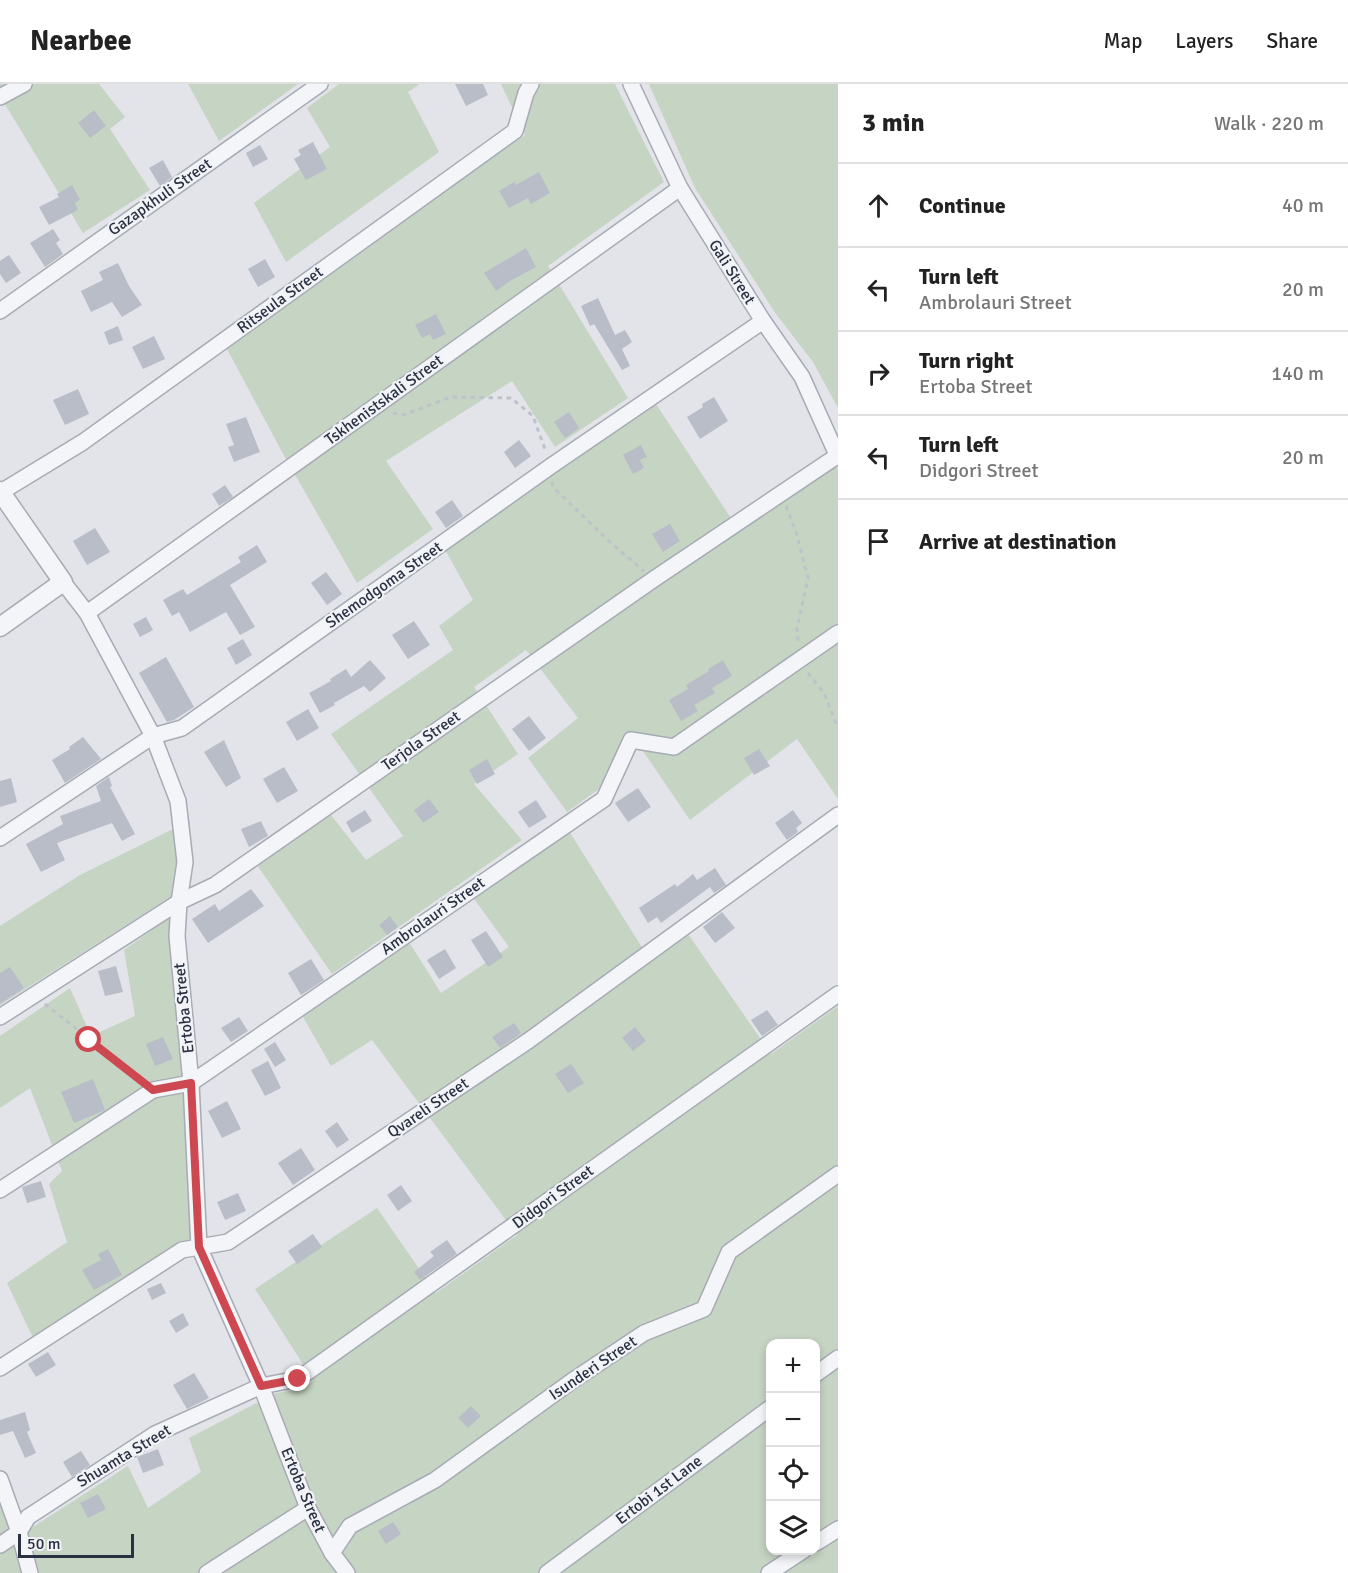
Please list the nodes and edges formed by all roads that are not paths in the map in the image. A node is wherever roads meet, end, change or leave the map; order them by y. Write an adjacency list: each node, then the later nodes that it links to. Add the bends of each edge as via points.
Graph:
1 (24, 84): 5 (street)
2 (320, 84): 7 (street, Gazapkhuli Street)
3 (531, 84): 10 (street, Ritseula Street, via 515,130 83,442)
4 (631, 84): 6 (street, Gali Street)
5 (0, 97)
6 (680, 188): 8 (street, Gali Street); 12 (street, Tskhenistskali Street)
7 (0, 311)
8 (763, 321): 9 (street, Gali Street, via 802,377); 15 (street, Shemodgoma Street, via 182,728)
9 (838, 457): 18 (street, Terjola Street, via 654,579 214,885)
10 (0, 491): 11 (street)
11 (63, 582): 12 (street, Ertoba Street); 13 (street)
12 (87, 613): 15 (street, Ertoba Street)
13 (0, 627)
14 (838, 633): 21 (street, Ambrolauri Street, via 674,747 631,740 604,799)
15 (153, 736): 17 (street, Shemodgoma Street); 18 (street, Ertoba Street, via 178,801 185,862)
16 (838, 815): 24 (street, Qvareli Street, via 528,1041 228,1242)
17 (0, 838)
18 (179, 902): 20 (street, Terjola Street); 21 (street, Ertoba Street, via 177,936)
19 (838, 994): 28 (street, Didgori Street, via 298,1379)
20 (0, 1017)
21 (191, 1083): 23 (street, Ambrolauri Street, via 153,1090); 24 (street, Ertoba Street)
22 (838, 1174): 36 (street, Isunderi Street, via 729,1252 704,1309 644,1333 435,1480 350,1526)
23 (0, 1190)
24 (199, 1247): 26 (street, Qvareli Street, via 182,1250); 28 (street, Ertoba Street)
25 (838, 1358): 27 (street)
26 (0, 1368)
27 (820, 1371)
28 (261, 1386): 31 (street, Ertoba Street); 33 (street, Shuamta Street, via 155,1434 28,1517)
29 (766, 1412): 41 (street, Ertobi 1st Lane)
30 (0, 1479): 33 (street)
31 (308, 1508): 36 (street, Ertoba Street); 39 (street)
32 (838, 1529): 34 (street)
33 (19, 1532): 35 (street, Shuamta Street); 38 (street)
34 (820, 1541)
35 (0, 1545)
36 (332, 1553): 40 (street, Ertoba Street)
37 (798, 1555): 42 (street)
38 (30, 1573)
39 (207, 1573)
40 (347, 1573)
41 (547, 1573)
42 (769, 1573)

